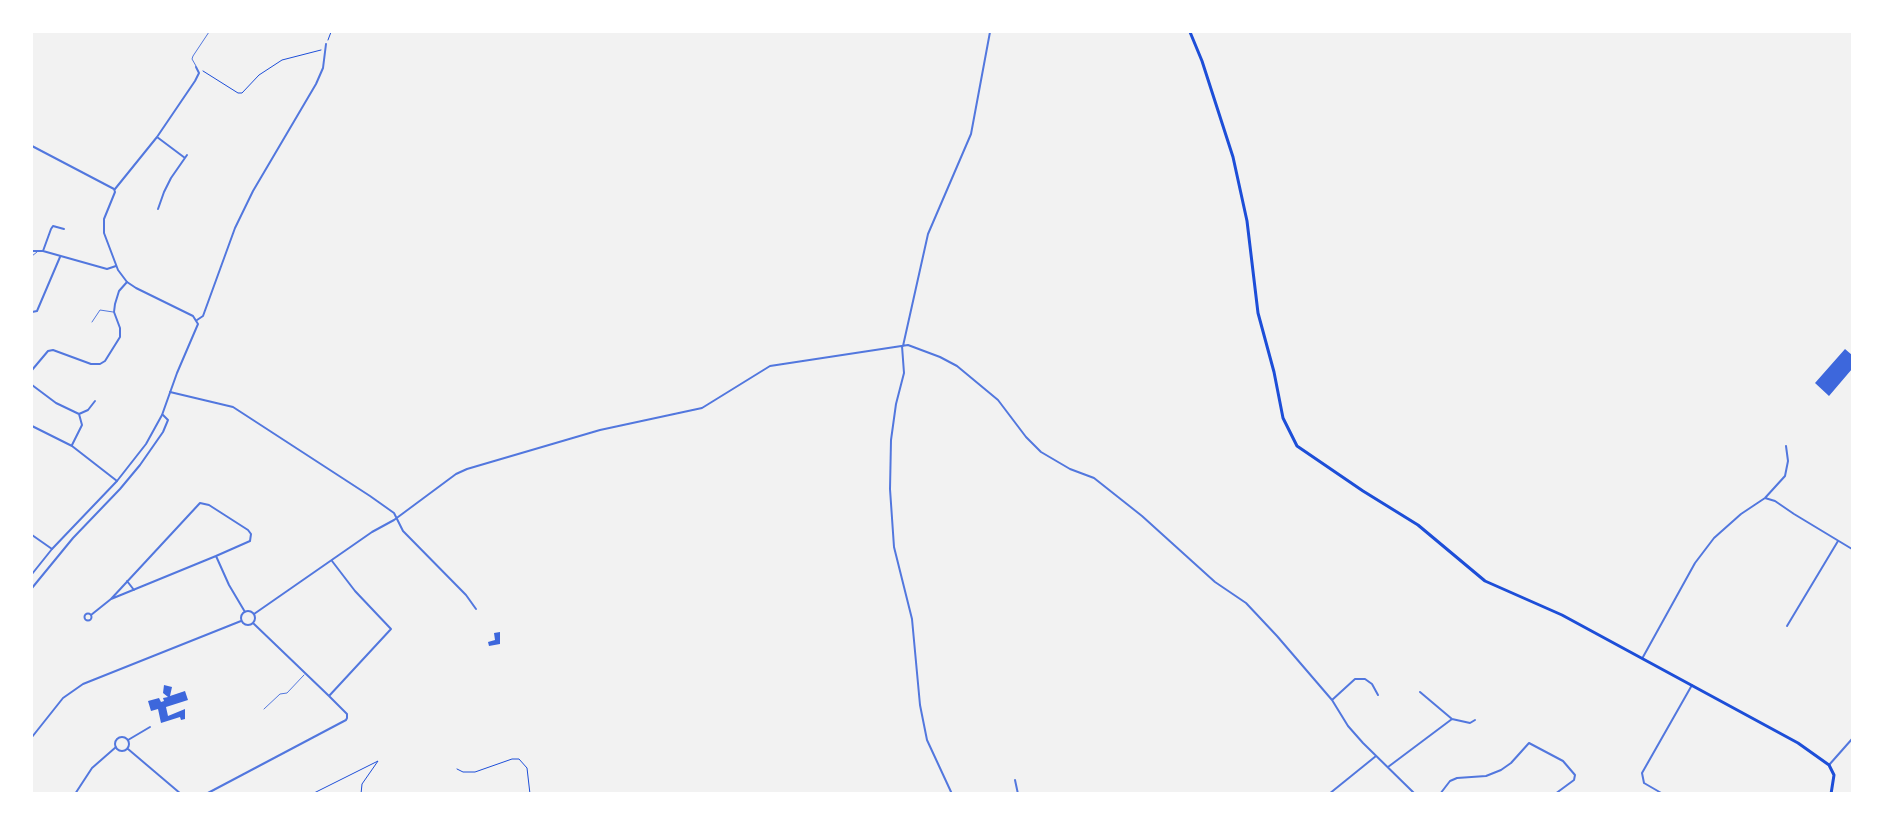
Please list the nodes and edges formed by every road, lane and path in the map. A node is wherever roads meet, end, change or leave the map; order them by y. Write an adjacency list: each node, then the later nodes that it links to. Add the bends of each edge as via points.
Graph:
1 (209, 32): 7 (lane, via 193,56)
2 (331, 32): 5 (path)
3 (990, 32): 23 (street, via 971,134 928,234)
4 (1190, 32): 54 (main road, via 1233,157 1247,221 1257,313 1283,418 1297,446 1418,525 1485,581)
5 (326, 44): 6 (street)
6 (325, 49): 7 (path, via 282,60 259,75 242,93); 21 (street, via 316,84 253,191 203,316)
7 (196, 67): 8 (street, via 199,73 195,81)
8 (157, 137): 10 (street); 11 (street, via 186,156 159,207)
9 (32, 146): 10 (street)
10 (114, 189): 17 (street, via 104,232)
11 (155, 204)
12 (64, 229): 13 (street, via 53,226)
13 (41, 250): 14 (street); 15 (lane); 16 (street)
14 (32, 251)
15 (32, 256)
16 (60, 257): 17 (street, via 107,269); 19 (street, via 37,311)
17 (116, 266): 18 (street)
18 (127, 282): 20 (street, via 119,291); 21 (street)
19 (32, 312)
20 (114, 312): 22 (lane, via 100,310); 24 (street, via 120,337 105,361 91,364 53,350)
21 (197, 320): 26 (street, via 198,328)
22 (92, 322)
23 (903, 346): 35 (street, via 770,366 702,408 600,430 467,469); 60 (street, via 915,347 957,366 998,400 1041,452 1094,478 1142,516 1201,570 1246,603); 83 (street, via 904,373 891,440 894,547 912,619 927,740)
24 (32, 370)
25 (32, 385): 28 (street)
26 (170, 392): 29 (street); 35 (street, via 232,407 352,483)
27 (95, 401): 28 (street)
28 (79, 414): 31 (street, via 82,425)
29 (162, 414): 33 (street, via 146,444); 44 (street, via 168,420 163,432 140,465)
30 (32, 426): 31 (street)
31 (72, 446): 33 (street)
32 (1786, 446): 34 (street, via 1785,476)
33 (117, 481): 38 (street)
34 (1765, 498): 37 (street); 54 (street, via 1714,538 1695,563)
35 (398, 518): 41 (street); 47 (street, via 403,531)
36 (32, 535): 38 (street)
37 (1838, 541): 39 (street); 53 (street)
38 (52, 549): 42 (street)
39 (1852, 549)
40 (216, 556): 43 (street, via 247,543 251,537 248,530 200,503); 45 (street); 48 (street)
41 (332, 561): 49 (street); 59 (street, via 391,629)
42 (32, 574)
43 (127, 581): 45 (street); 46 (street)
44 (32, 588)
45 (134, 590): 46 (street)
46 (111, 599): 50 (street)
47 (476, 609)
48 (245, 612): 49 (street); 51 (street)
49 (254, 614): 52 (street)
50 (91, 615)
51 (241, 621): 52 (street, via 246,626); 65 (street, via 83,684 63,698)
52 (253, 624): 55 (street)
53 (1787, 626)
54 (1643, 657): 56 (main road)
55 (306, 674): 59 (street); 61 (lane)
56 (1692, 685): 73 (main road, via 1798,743); 89 (street, via 1642,773 1644,783)
57 (1420, 692): 62 (street)
58 (1378, 695): 60 (street, via 1365,679 1355,679)
59 (329, 696): 79 (street, via 347,714 346,720)
60 (1332, 700): 72 (street, via 1348,726)
61 (264, 709)
62 (1452, 719): 63 (street, via 1470,723); 74 (street)
63 (1475, 720)
64 (150, 727): 68 (street)
65 (32, 736)
66 (1528, 739): 69 (street)
67 (1852, 739): 73 (street)
68 (128, 740): 70 (street, via 118,739); 71 (street)
69 (1529, 743): 87 (street, via 1501,770 1486,776 1457,778); 88 (street, via 1563,761 1575,775)
70 (116, 747): 71 (street, via 121,751); 77 (street, via 92,768)
71 (128, 749): 78 (street)
72 (1376, 756): 74 (street); 85 (street)
73 (1829, 765): 90 (main road, via 1834,775)
74 (1388, 767): 86 (street)
75 (457, 769): 82 (path, via 475,772 519,759 526,768)
76 (1015, 780): 84 (street)
77 (75, 794)
78 (181, 794)
79 (206, 794)
80 (312, 794): 81 (path, via 378,761)
81 (361, 794)
82 (530, 794)
83 (952, 794)
84 (1018, 794)
85 (1329, 794)
86 (1415, 794)
87 (1440, 794)
88 (1555, 794)
89 (1663, 794)
90 (1831, 794)

